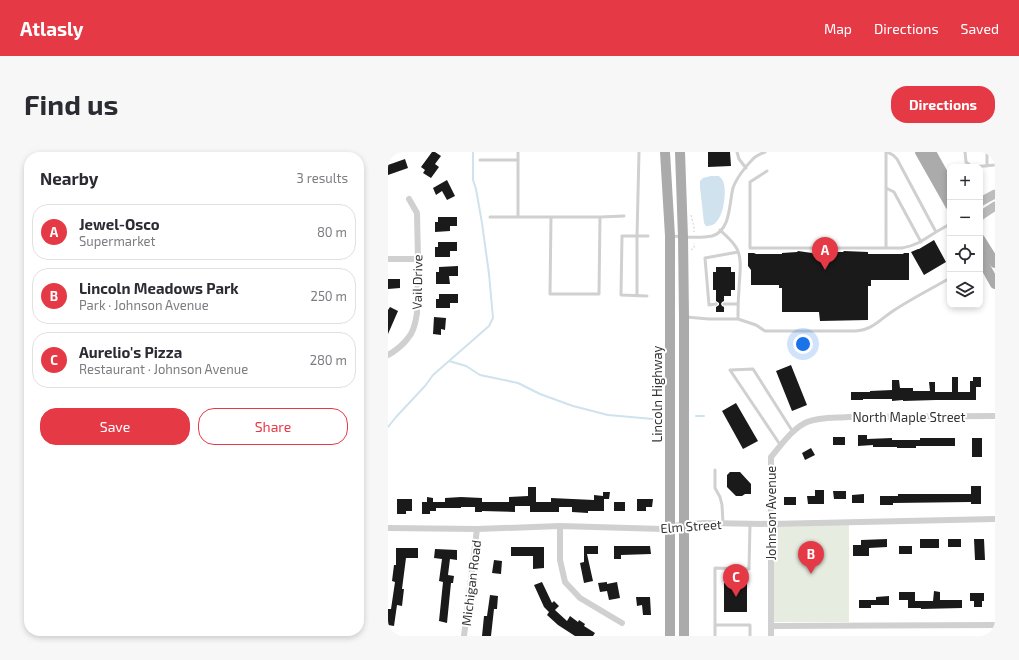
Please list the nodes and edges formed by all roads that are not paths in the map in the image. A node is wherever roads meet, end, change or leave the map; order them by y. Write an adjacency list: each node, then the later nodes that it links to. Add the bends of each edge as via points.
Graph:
1 (518, 152): 15 (lane)
2 (639, 152): 36 (lane)
3 (665, 152): 38 (main road, Lincoln Highway)
4 (680, 152): 39 (main road, Lincoln Highway)
5 (737, 152): 18 (lane)
6 (754, 152): 13 (lane)
7 (765, 152): 13 (lane)
8 (886, 152): 21 (lane); 35 (lane, via 896,159)
9 (920, 152): 24 (main road)
10 (931, 152): 20 (main road)
11 (965, 152): 16 (lane, via 968,165)
12 (987, 152): 16 (lane)
13 (756, 156): 18 (lane)
14 (480, 160): 15 (lane)
15 (518, 160): 31 (lane)
16 (987, 166): 17 (lane)
17 (995, 166)
18 (746, 168): 34 (lane, via 734,188 727,221)
19 (767, 171): 42 (lane, via 750,182 750,248)
20 (947, 181)
21 (886, 188): 40 (lane, via 894,192); 42 (lane)
22 (995, 194): 25 (street)
23 (409, 198): 45 (street, Vail Drive, via 417,213)
24 (947, 200)
25 (983, 200)
26 (995, 206): 27 (street)
27 (983, 214)
28 (600, 216): 29 (lane); 32 (lane); 32 (lane, via 599,294 550,294)
29 (624, 216)
30 (490, 217): 31 (lane)
31 (518, 217): 32 (lane)
32 (551, 217)
33 (947, 226): 35 (lane)
34 (720, 230): 39 (lane, via 713,236); 43 (lane, via 733,242)
35 (936, 232): 40 (lane)
36 (637, 236): 37 (lane); 50 (lane); 50 (lane, via 622,236 621,295)
37 (648, 236)
38 (670, 236): 39 (lane); 69 (main road, Lincoln Highway)
39 (683, 237): 55 (main road, Lincoln Highway)
40 (922, 242): 42 (lane, via 911,247)
41 (983, 244): 46 (main road)
42 (886, 248)
43 (738, 252): 52 (lane, via 705,258 709,305); 54 (lane)
44 (388, 259): 45 (street)
45 (418, 259): 57 (street, Vail Drive, via 416,320 409,338)
46 (995, 263)
47 (983, 265): 49 (main road)
48 (947, 280): 56 (lane, via 863,331 765,331)
49 (995, 284)
50 (637, 296): 51 (lane)
51 (648, 296)
52 (716, 304)
53 (724, 304): 54 (lane)
54 (738, 304): 56 (lane)
55 (684, 317): 56 (lane); 67 (main road, Lincoln Highway)
56 (738, 319)
57 (388, 355)
58 (995, 416): 59 (street, North Maple Street)
59 (823, 419): 60 (street, Johnson Avenue, via 807,422)
60 (793, 432): 61 (street, Johnson Avenue); 61 (lane, via 753,369 730,370)
61 (781, 446): 66 (street, Johnson Avenue, via 771,456)
62 (715, 470): 64 (lane, via 715,488 722,505)
63 (995, 519): 66 (street, Elm Street)
64 (723, 523): 65 (street, Elm Street); 67 (street, Elm Street)
65 (750, 524): 66 (street, Elm Street); 73 (lane, via 749,569 715,568)
66 (771, 524): 75 (street, Johnson Avenue)
67 (685, 525): 69 (street, Elm Street); 78 (main road, Lincoln Highway)
68 (560, 526): 69 (street, Elm Street, via 663,529); 71 (street, Elm Street); 72 (street, via 560,560 565,582 580,598)
69 (670, 526): 77 (main road, Lincoln Highway)
70 (388, 528): 71 (street, Elm Street)
71 (477, 529): 76 (street, Michigan Road)
72 (622, 623)
73 (715, 624): 79 (lane); 80 (lane, via 750,625)
74 (995, 625): 75 (street)
75 (771, 626): 81 (street, Johnson Avenue)
76 (464, 636)
77 (670, 636)
78 (684, 636)
79 (715, 636)
80 (750, 636)
81 (771, 636)

